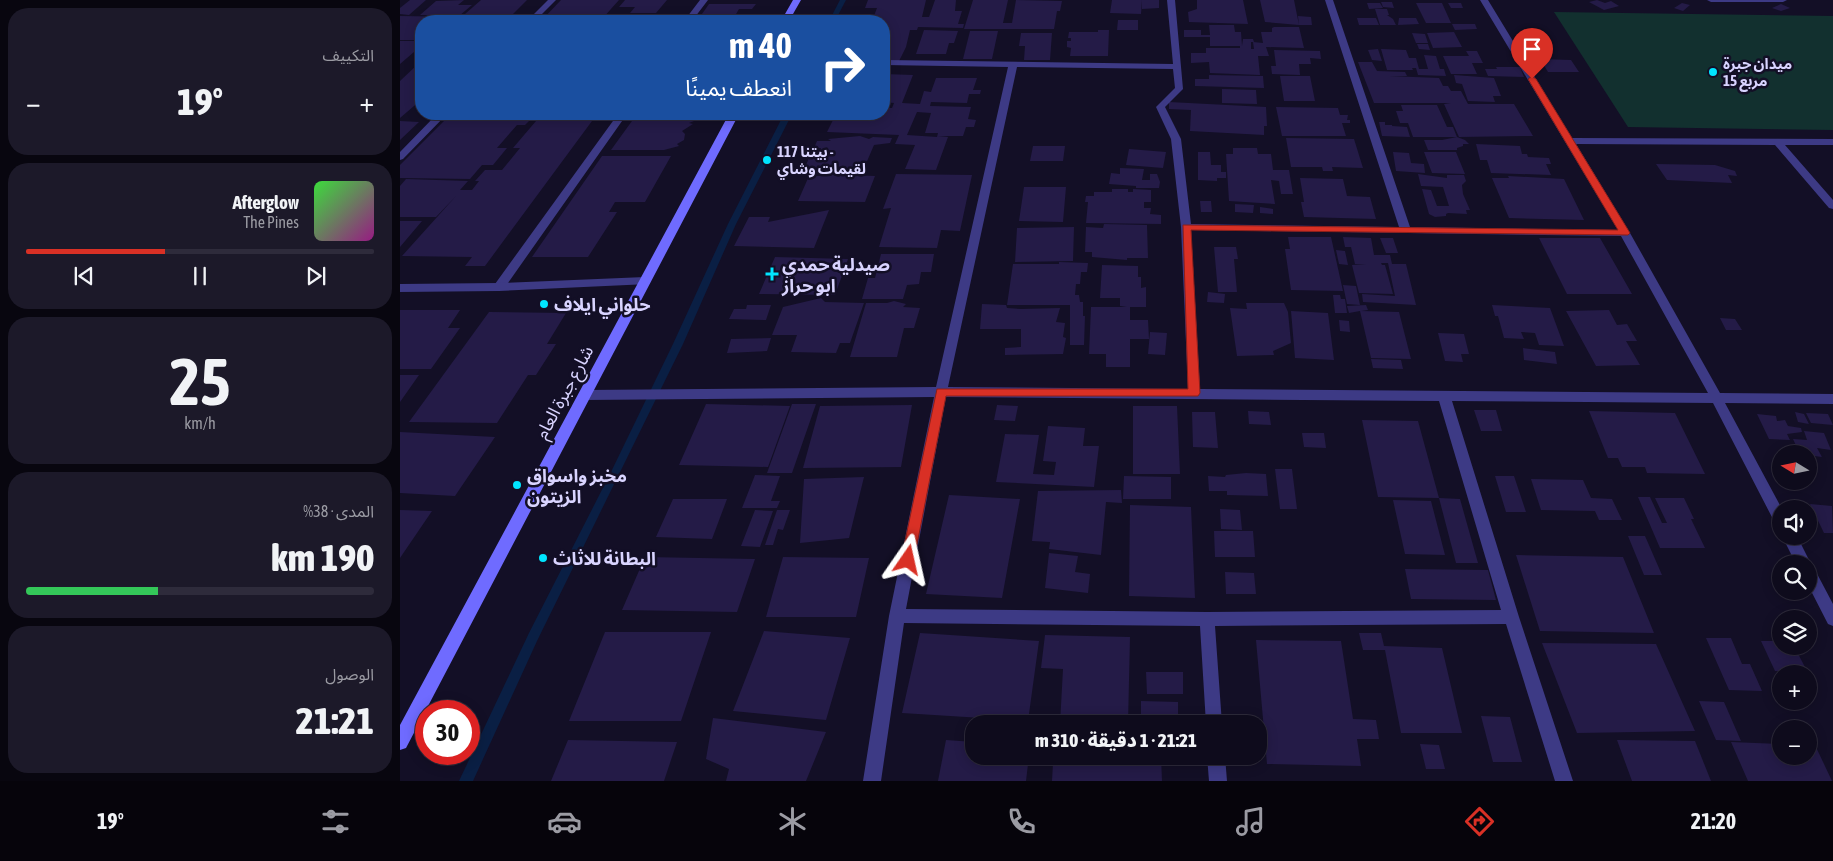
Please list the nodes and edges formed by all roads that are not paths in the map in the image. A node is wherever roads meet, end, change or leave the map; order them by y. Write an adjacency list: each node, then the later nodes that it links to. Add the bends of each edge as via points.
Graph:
1 (552, 0): 10 (street)
2 (704, 0): 11 (street)
3 (796, 0): 12 (main road)
4 (1171, 0): 15 (street)
5 (1329, 0): 25 (street)
6 (1484, 0): 19 (street)
7 (1711, 0): 8 (street)
8 (1761, 0): 9 (street)
9 (1783, 0)
10 (537, 15)
11 (693, 15)
12 (788, 15)
13 (890, 62): 14 (street)
14 (1013, 65): 15 (street); 30 (street)
15 (1177, 67): 24 (street, via 1179,89 1160,107 1176,139)
16 (436, 120): 22 (street)
17 (618, 120): 28 (street)
18 (731, 120): 27 (main road, شارع جبرة العام)
19 (1570, 141): 20 (street); 26 (street)
20 (1778, 142): 21 (street); 23 (street)
21 (1833, 142)
22 (400, 157)
23 (1833, 206)
24 (1186, 227): 25 (street); 31 (street)
25 (1406, 231): 26 (street)
26 (1625, 233): 34 (street)
27 (645, 281): 28 (street); 32 (main road, شارع جبرة العام)
28 (499, 287): 29 (street)
29 (400, 288)
30 (941, 392): 31 (street); 32 (street); 38 (street)
31 (1194, 393): 33 (street)
32 (584, 395): 43 (main road, شارع جبرة العام)
33 (1444, 395): 34 (street); 39 (street)
34 (1716, 397): 35 (street); 36 (street)
35 (1833, 398)
36 (1772, 504)
37 (1817, 588): 41 (street)
38 (896, 616): 40 (street); 45 (street)
39 (1511, 617): 40 (street); 47 (street)
40 (1207, 619): 42 (street)
41 (1833, 619)
42 (1213, 715)
43 (400, 742)
44 (1217, 765): 46 (street)
45 (872, 781)
46 (1218, 781)
47 (1564, 781)

